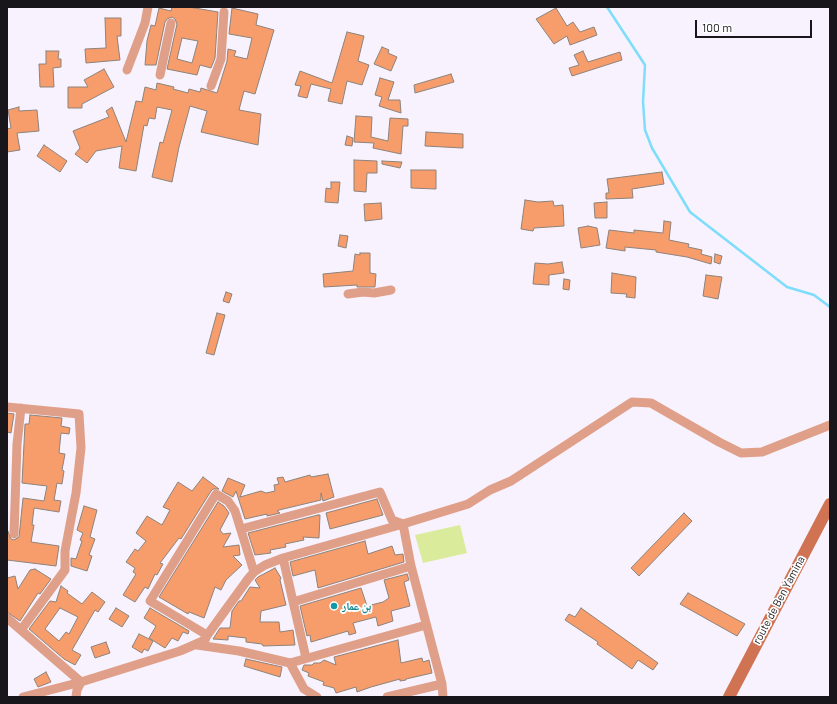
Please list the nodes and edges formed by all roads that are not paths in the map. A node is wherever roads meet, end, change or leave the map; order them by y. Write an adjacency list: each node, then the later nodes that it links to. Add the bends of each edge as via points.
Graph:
1 (148, 7): 4 (street, via 145,23)
2 (224, 12): 6 (street, via 221,59)
3 (171, 23): 5 (street)
4 (127, 70)
5 (160, 75)
6 (211, 86)
7 (391, 290): 8 (street)
8 (348, 294)
9 (7, 407): 10 (street)
10 (21, 408): 15 (street); 22 (street, via 79,414 81,448 76,493 64,551 64,570)
11 (830, 425): 13 (street, via 762,452 741,453 651,403 632,402 511,481 468,504)
12 (830, 504): 35 (street, route de Ben Yamina)
13 (404, 524): 14 (street, via 392,520 380,492); 16 (street); 17 (street)
14 (241, 529): 18 (street); 23 (street, via 235,511 228,501 216,494 150,601)
15 (14, 534)
16 (282, 558): 18 (street); 19 (street)
17 (411, 566): 19 (street); 21 (street)
18 (254, 572): 23 (street)
19 (293, 602): 26 (street)
20 (7, 618): 22 (street)
21 (426, 625): 26 (street); 29 (street)
22 (21, 630): 28 (street)
23 (207, 635): 24 (street); 25 (street, via 203,641)
24 (203, 644): 25 (street); 27 (street)
25 (193, 645): 28 (street)
26 (306, 658): 27 (street)
27 (290, 663): 32 (street, via 304,689)
28 (81, 682): 30 (street); 31 (street)
29 (442, 684): 33 (street); 34 (street)
30 (23, 697)
31 (76, 697)
32 (317, 697)
33 (387, 697)
34 (444, 697)
35 (729, 697)

